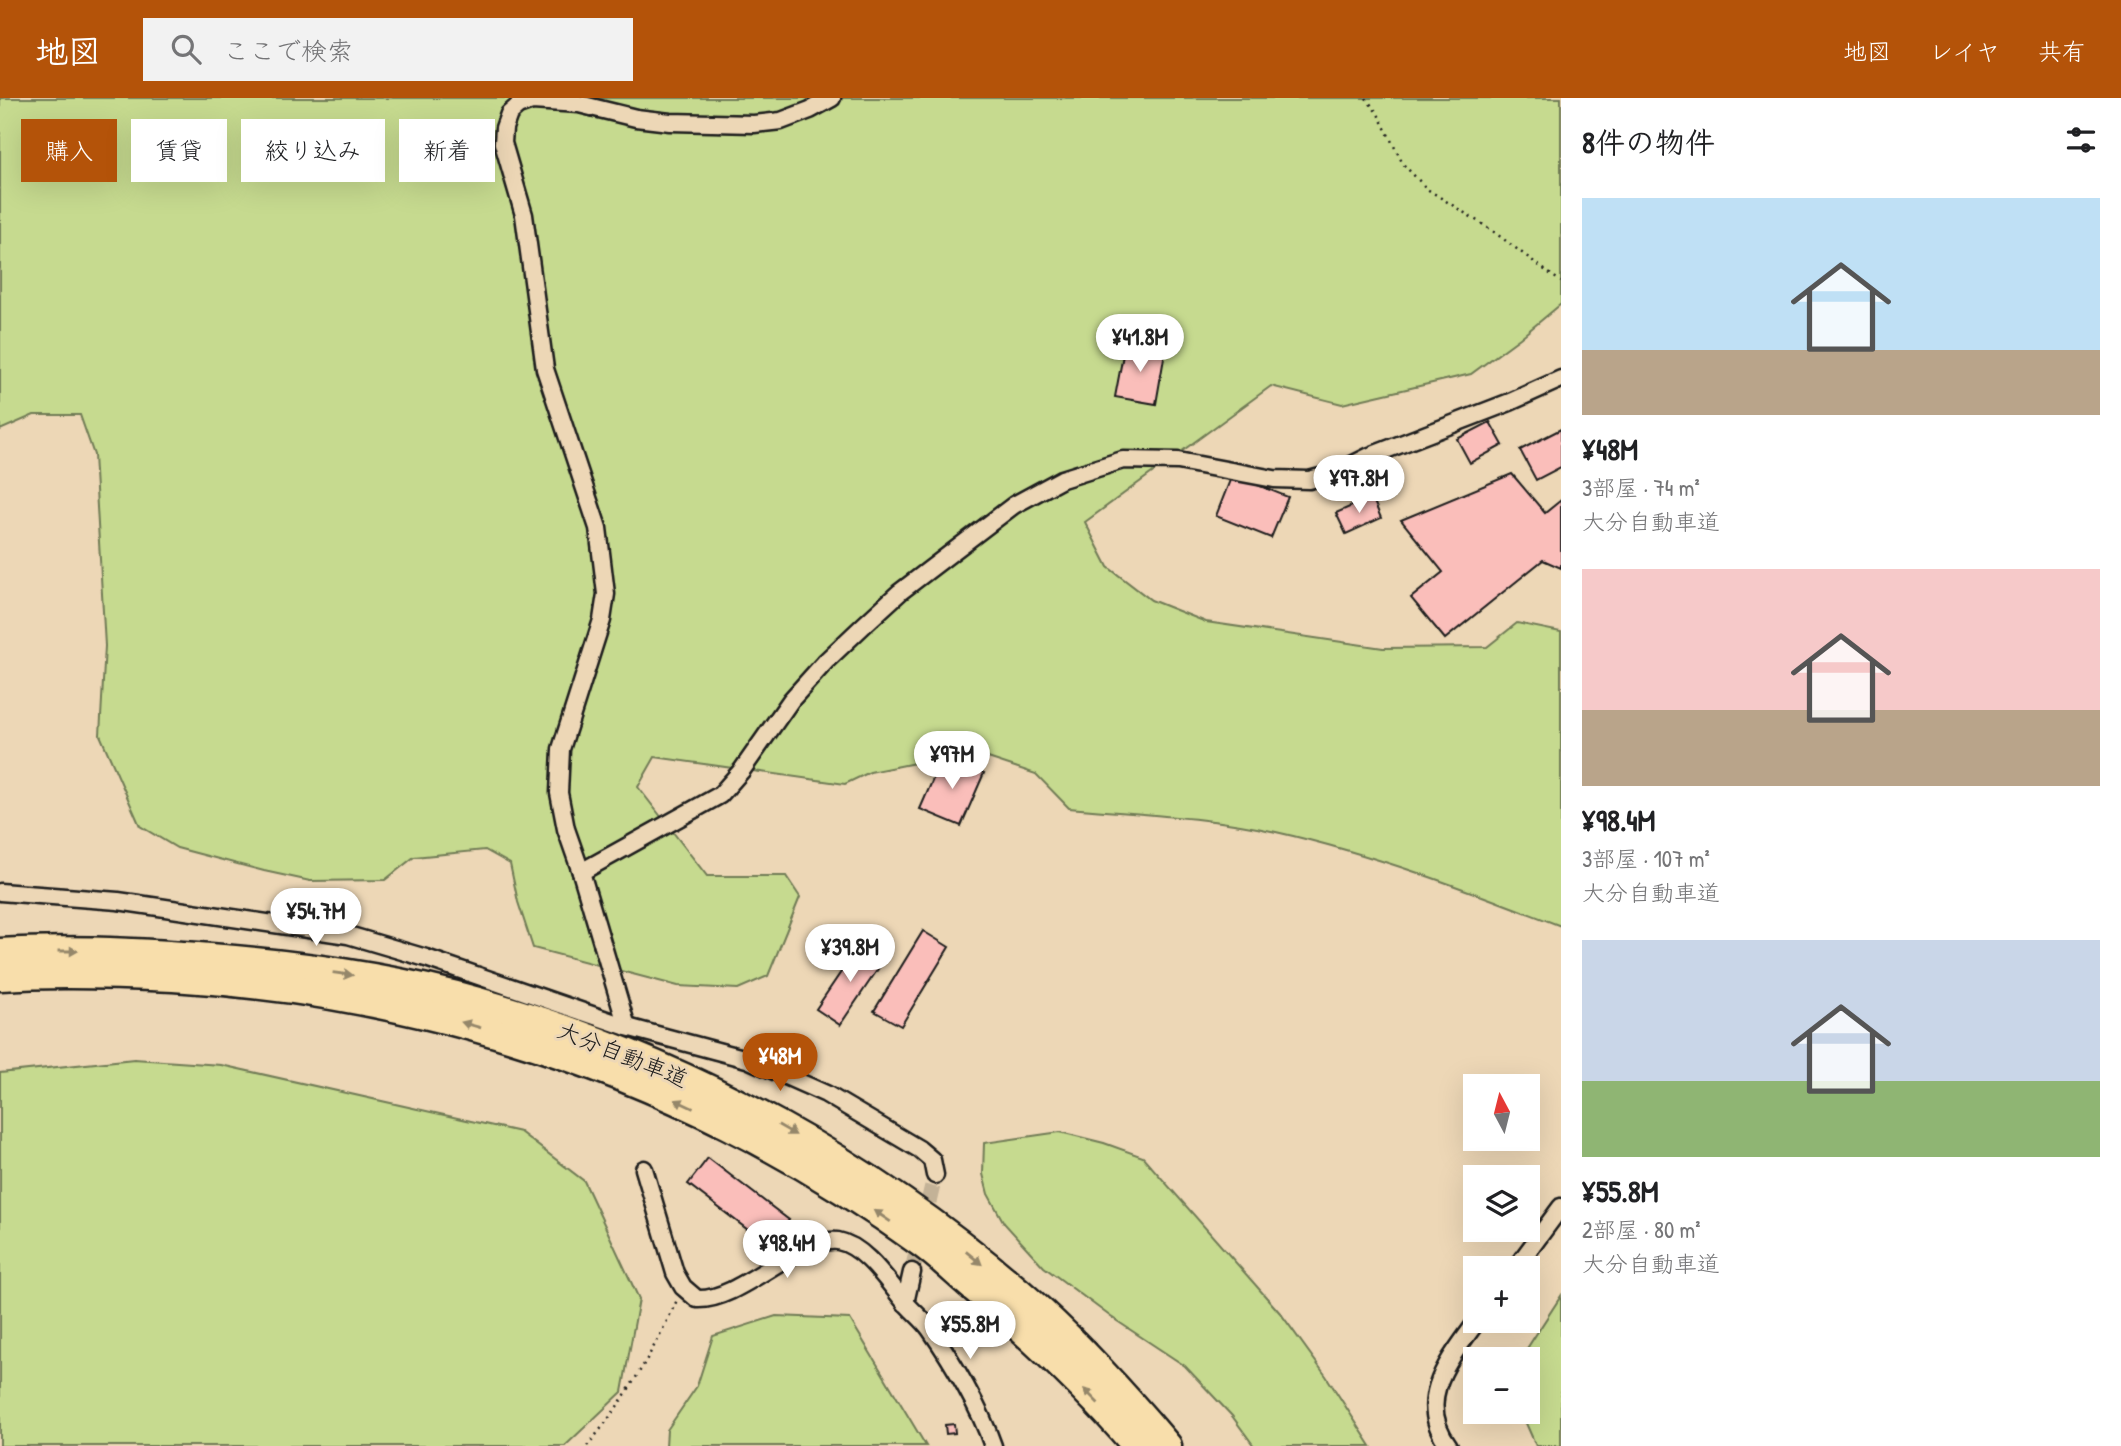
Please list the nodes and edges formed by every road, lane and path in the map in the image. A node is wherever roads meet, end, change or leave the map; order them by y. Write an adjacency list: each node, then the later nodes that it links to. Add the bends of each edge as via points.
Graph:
1 (832, 98): 5 (street, via 781,121 754,124 670,122 579,104 532,102 509,114 503,128 503,143 524,215 545,369 598,528 606,594 561,748 558,793)
2 (1366, 98): 3 (path, via 1403,164 1427,189)
3 (1561, 282)
4 (1561, 379): 5 (street, via 1336,473 1309,480 1274,479 1178,461 1123,460 1062,479 1014,505 864,625 791,700 720,795)
5 (581, 873): 9 (street)
6 (0, 892): 9 (street, via 118,901 348,934)
7 (0, 953): 21 (highway, 大分自動車道, one-way to 21, via 121,951 252,961 368,977 476,1001 668,1070 848,1164 936,1226 1041,1312)
8 (0, 976): 20 (highway, 大分自動車道, one-way to 8, via 1025,1330 925,1245 756,1138 656,1091 563,1054 468,1024 362,1000 247,982 119,974)
9 (627, 1027): 11 (street, via 747,1059 795,1079 919,1149 932,1160)
10 (644, 1169): 15 (street, via 668,1254)
11 (935, 1175)
12 (1561, 1207): 13 (street)
13 (1525, 1256)
14 (912, 1272): 16 (street)
15 (683, 1287): 16 (street, via 697,1299 717,1297 803,1249 837,1241 855,1249 885,1276); 18 (path, via 617,1410)
16 (905, 1303): 19 (street, via 929,1327 984,1418)
17 (1468, 1333): 22 (street, via 1447,1362 1434,1398 1438,1431)
18 (587, 1446)
19 (993, 1446)
20 (1137, 1446)
21 (1167, 1446)
22 (1449, 1446)

